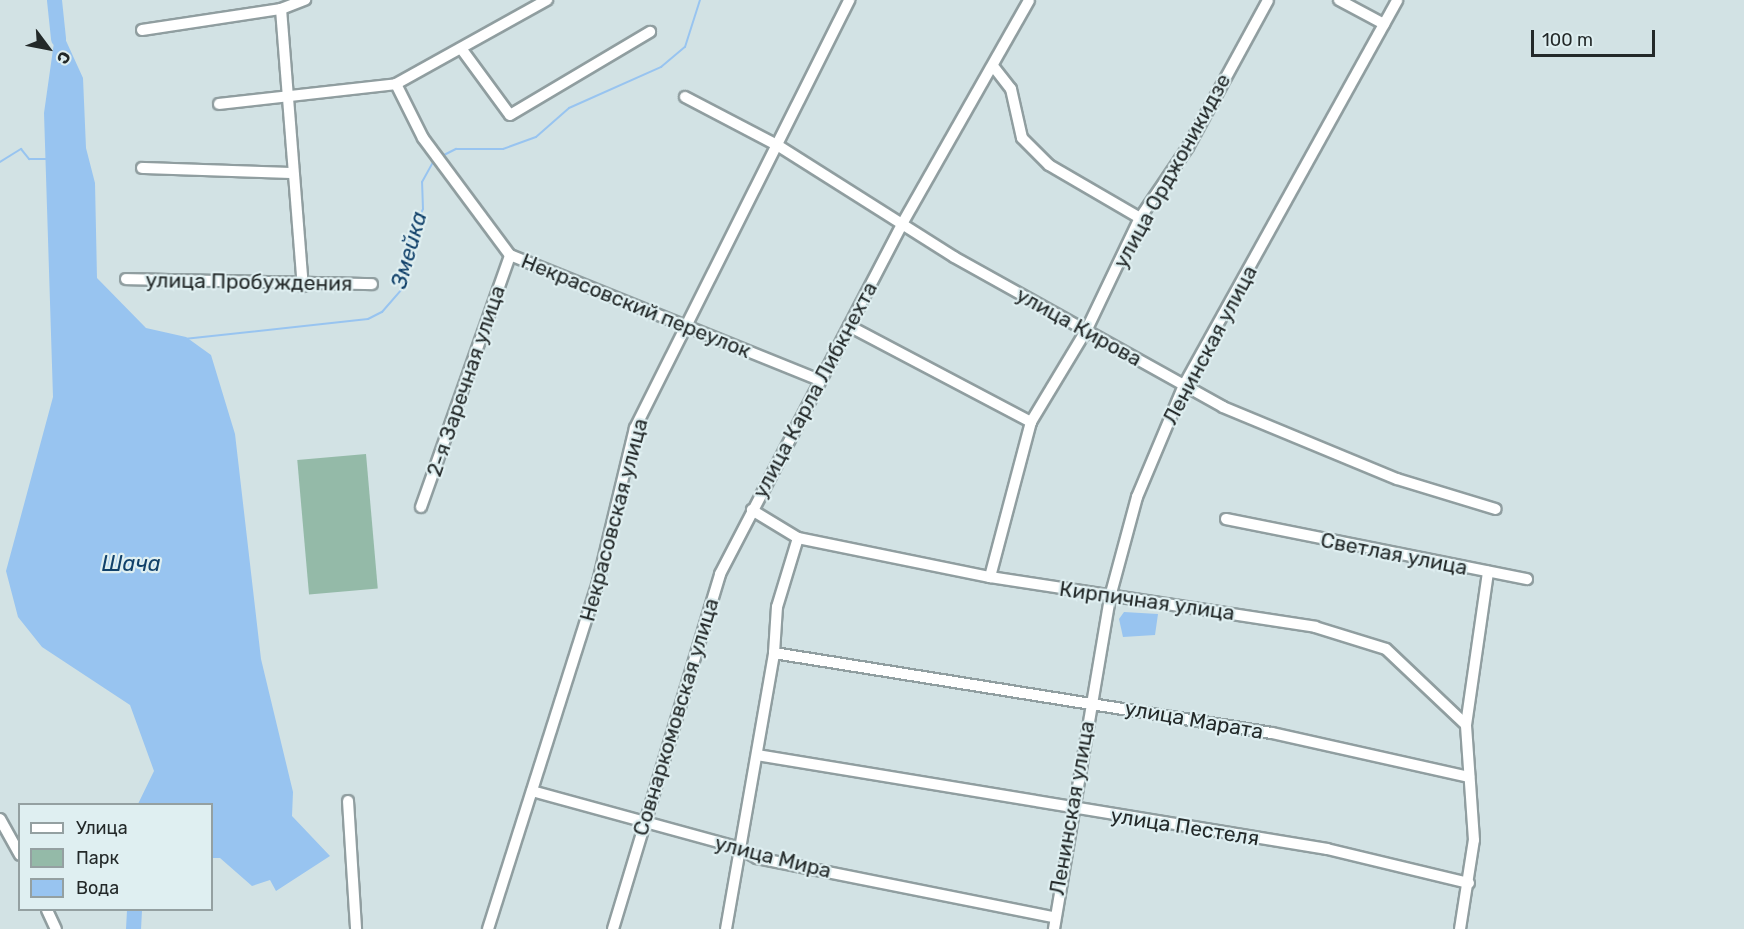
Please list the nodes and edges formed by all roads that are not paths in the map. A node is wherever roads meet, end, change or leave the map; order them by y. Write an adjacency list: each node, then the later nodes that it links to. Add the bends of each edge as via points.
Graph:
1 (305, 0): 8 (street)
2 (547, 0): 12 (street)
3 (849, 0): 18 (street, Некрасовская улица)
4 (1029, 0): 13 (street, улица Карла Либкнехта)
5 (1268, 0): 21 (street, улица Орджоникидзе, via 1188,147)
6 (1339, 0): 9 (street)
7 (1397, 0): 9 (street, Ленинская улица)
8 (281, 9): 10 (street); 15 (street)
9 (1384, 24): 31 (street, Ленинская улица)
10 (142, 30)
11 (650, 32): 12 (street, via 510,115)
12 (463, 51): 14 (street)
13 (993, 66): 21 (street, via 1011,89 1022,138 1049,165); 22 (street, улица Карла Либкнехта)
14 (396, 84): 15 (street); 23 (street, Некрасовский переулок, via 427,143)
15 (290, 97): 17 (street); 20 (street)
16 (685, 97): 18 (street, улица Кирова)
17 (219, 104)
18 (777, 144): 22 (street, улица Кирова); 28 (street, Некрасовская улица)
19 (142, 168): 20 (street)
20 (293, 173): 26 (street)
21 (1140, 218): 29 (street, улица Орджоникидзе)
22 (902, 224): 27 (street, улица Карла Либкнехта); 29 (street, улица Кирова)
23 (510, 255): 28 (street, Некрасовский переулок); 33 (street, 2-я Заречная улица)
24 (126, 279): 26 (street, улица Пробуждения)
25 (372, 284): 26 (street, улица Пробуждения)
26 (303, 286)
27 (849, 326): 30 (street, улица Карла Либкнехта); 32 (street)
28 (687, 328): 30 (street, Некрасовский переулок); 47 (street, Некрасовская улица, via 635,428 598,582)
29 (1086, 331): 31 (street, улица Кирова); 32 (street, улица Орджоникидзе)
30 (819, 380): 35 (street, улица Карла Либкнехта)
31 (1184, 385): 34 (street, улица Кирова, via 1397,479); 41 (street, Ленинская улица, via 1137,497)
32 (1031, 423): 39 (street, улица Орджоникидзе)
33 (421, 507)
34 (1496, 509)
35 (752, 510): 37 (street, улица Карла Либкнехта); 51 (street, Совнаркомовская улица, via 720,574)
36 (1226, 519): 38 (street, Светлая улица)
37 (798, 538): 39 (street, Кирпичная улица); 42 (street, via 777,607)
38 (1488, 572): 40 (street, Светлая улица); 44 (street)
39 (990, 577): 41 (street, Кирпичная улица)
40 (1527, 579)
41 (1110, 597): 43 (street, Ленинская улица); 44 (street, Кирпичная улица, via 1314,627 1386,649)
42 (774, 653): 43 (street, улица Марата); 45 (street)
43 (1090, 703): 46 (street, улица Марата, via 1272,733); 49 (street, Ленинская улица)
44 (1466, 725): 46 (street)
45 (757, 755): 49 (street, улица Пестеля); 52 (street)
46 (1469, 777): 54 (street, via 1473,840)
47 (532, 791): 51 (street, улица Мира); 59 (street, Некрасовская улица)
48 (348, 801): 58 (street)
49 (1074, 809): 54 (street, улица Пестеля, via 1327,849); 56 (street, Ленинская улица)
50 (0, 819): 53 (street)
51 (643, 826): 52 (street, улица Мира); 60 (street, Совнаркомовская улица)
52 (737, 847): 56 (street, улица Мира, via 757,858); 61 (street)
53 (18, 851)
54 (1469, 883): 62 (street)
55 (47, 911): 57 (street)
56 (1054, 926)
57 (56, 929)
58 (356, 929)
59 (488, 929)
60 (613, 929)
61 (726, 929)
62 (1460, 929)

